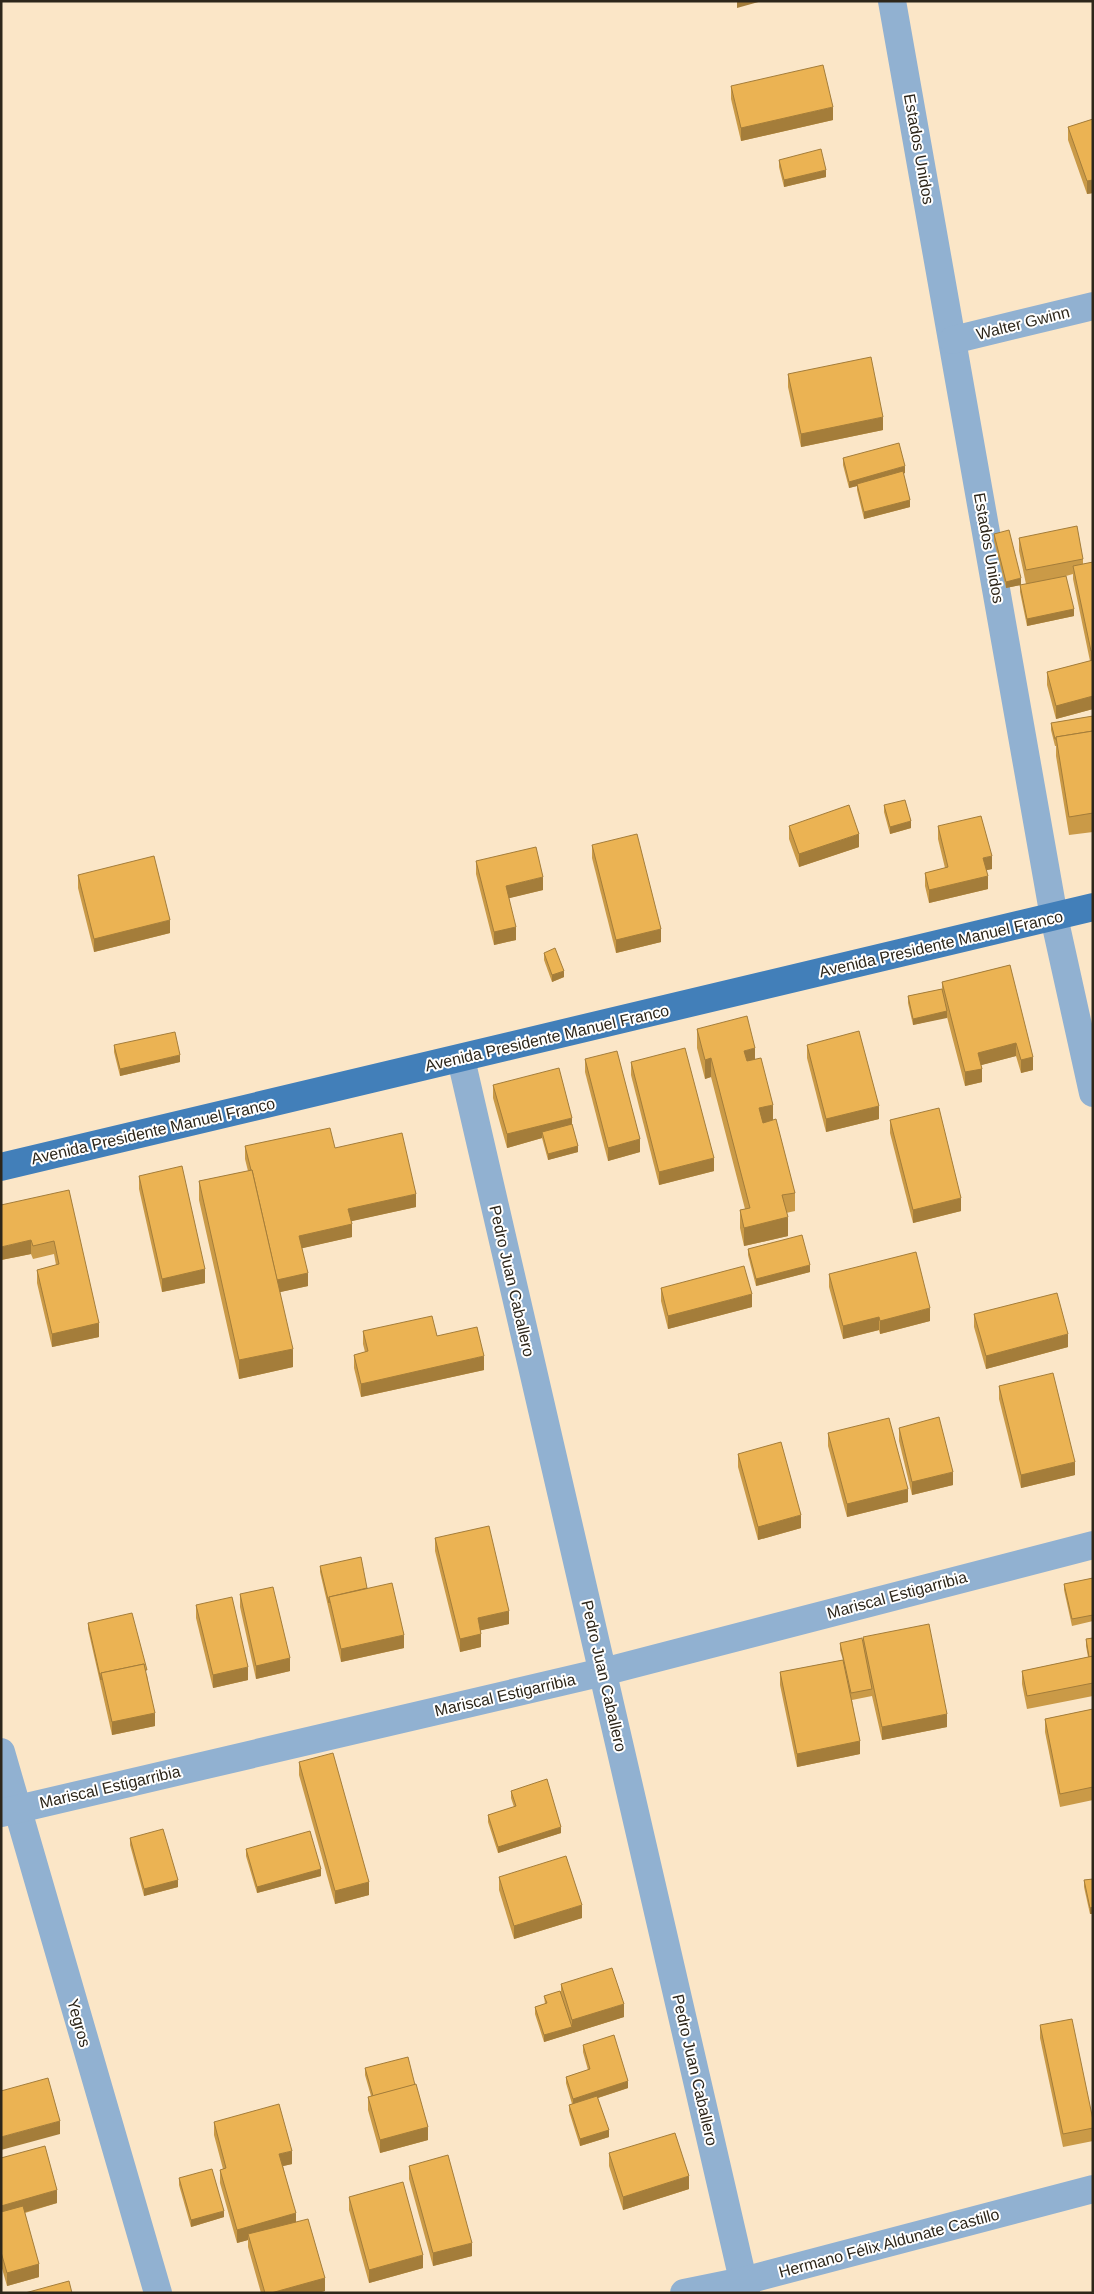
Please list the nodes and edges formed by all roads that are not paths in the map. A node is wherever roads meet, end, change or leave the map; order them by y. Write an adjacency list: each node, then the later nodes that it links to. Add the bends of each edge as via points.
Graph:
1 (892, 1): 3 (street, Estados Unidos)
2 (1093, 306): 3 (street, Walter Gwinn)
3 (953, 340): 5 (street, Estados Unidos)
4 (1093, 908): 5 (main road, Avenida Presidente Manuel Franco)
5 (1054, 917): 6 (main road, Avenida Presidente Manuel Franco); 7 (street, Estados Unidos)
6 (461, 1059): 8 (main road, Avenida Presidente Manuel Franco); 10 (street, Pedro Juan Caballero)
7 (1093, 1093)
8 (1, 1167)
9 (1093, 1545): 10 (street, Mariscal Estigarribia)
10 (603, 1672): 12 (street, Mariscal Estigarribia); 14 (street, Pedro Juan Caballero)
11 (1, 1752): 12 (street, Yegros)
12 (9, 1811): 15 (street, Yegros)
13 (1093, 2189): 14 (street, Hermano Félix Aldunate Castillo)
14 (745, 2287): 16 (street, Hermano Félix Aldunate Castillo)
15 (158, 2293)
16 (684, 2293)

